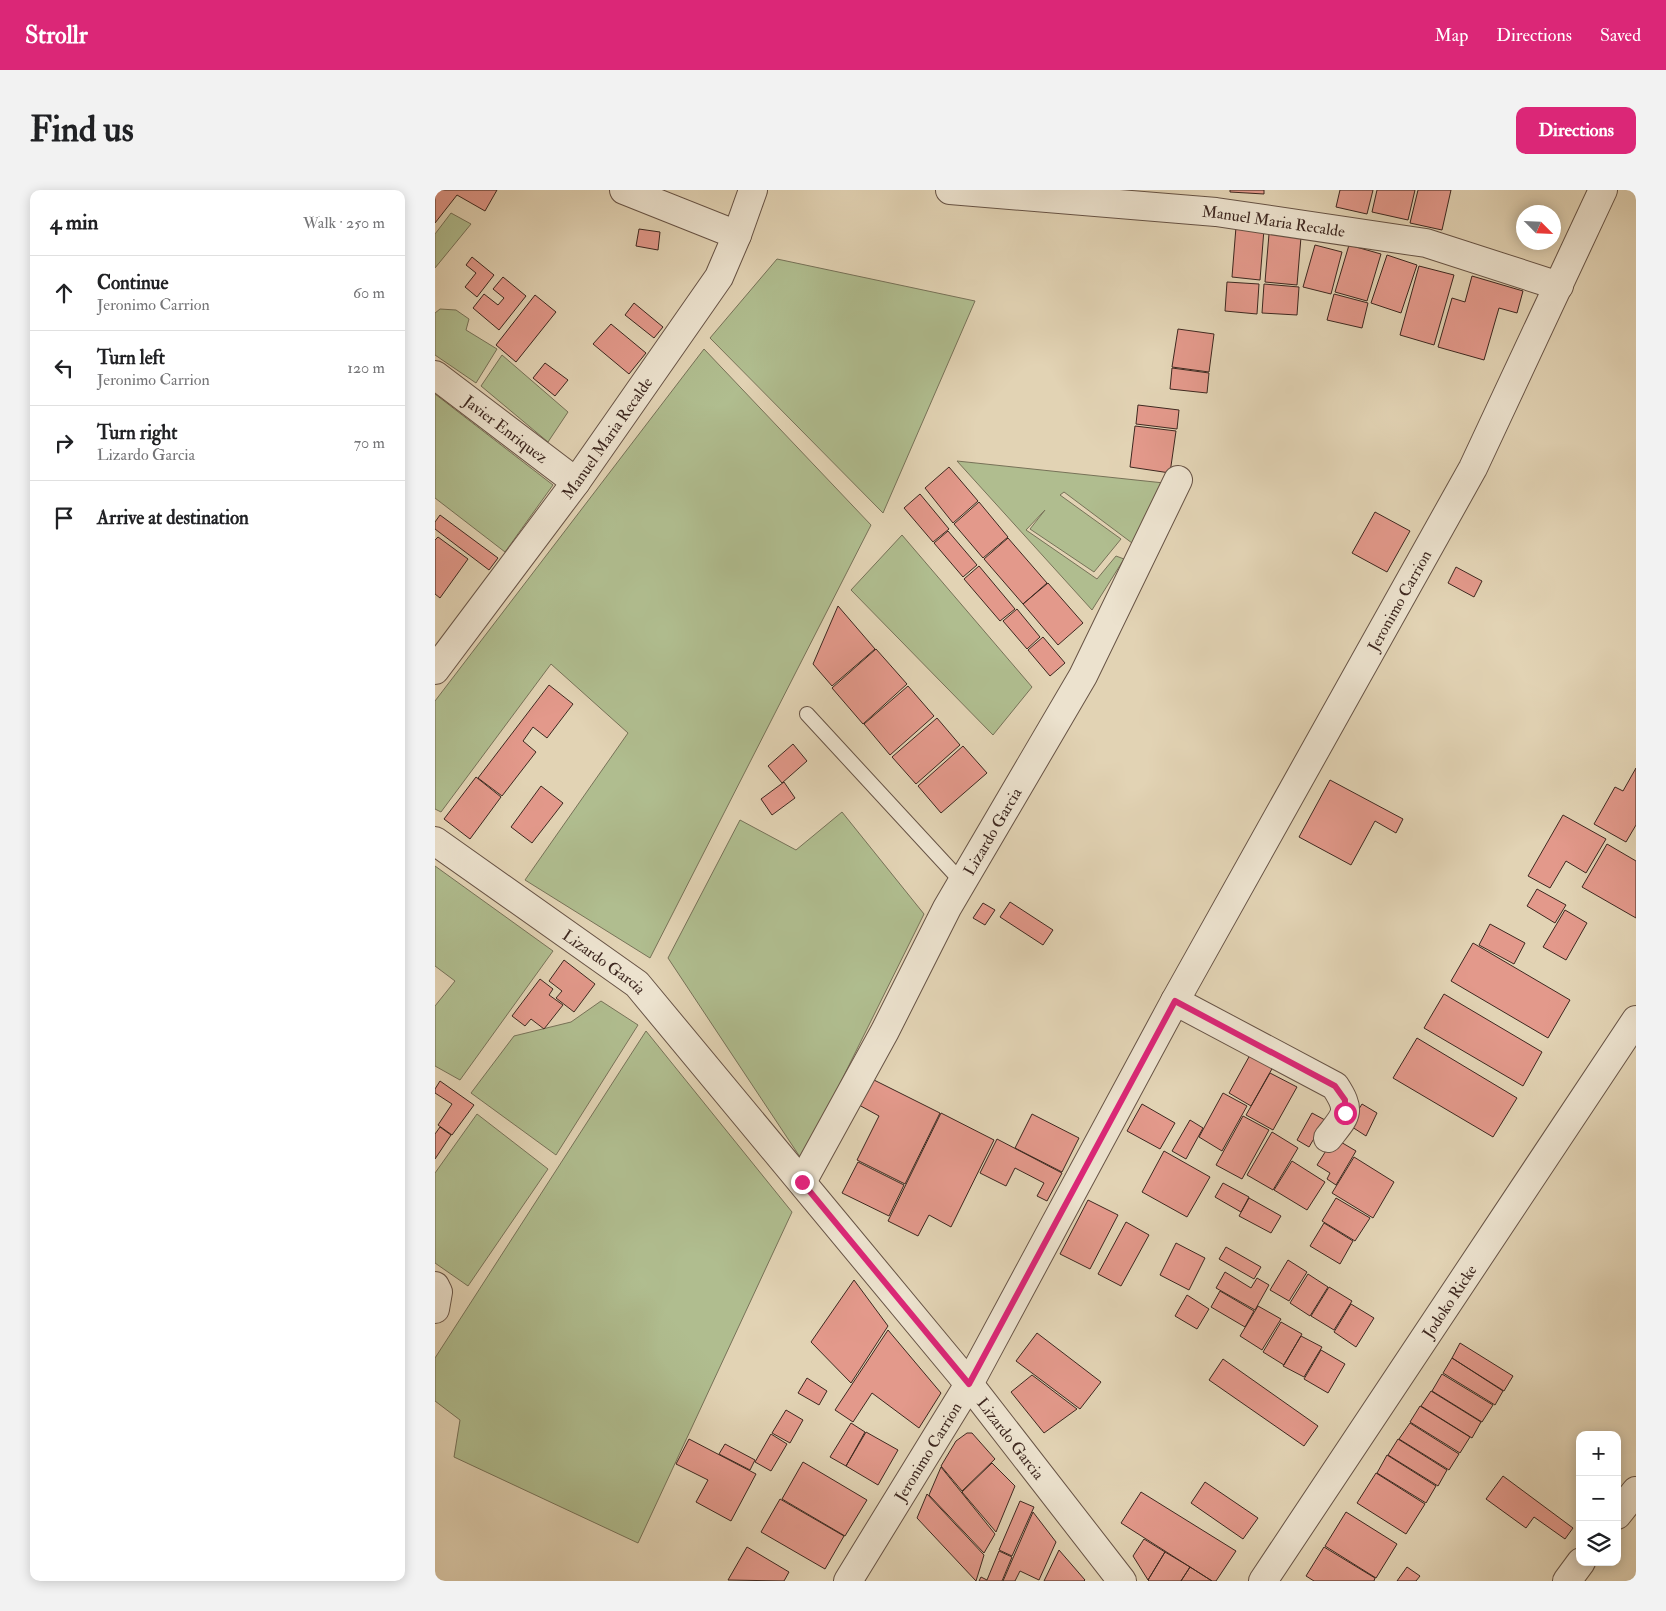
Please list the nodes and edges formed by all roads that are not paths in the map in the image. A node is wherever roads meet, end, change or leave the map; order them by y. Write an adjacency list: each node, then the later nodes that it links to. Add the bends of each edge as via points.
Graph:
1 (624, 190): 6 (street)
2 (753, 190): 6 (street, Manuel Maria Recalde)
3 (950, 190): 5 (street, Manuel Maria Recalde)
4 (1603, 190): 7 (street, Jeronimo Carrion)
5 (1217, 201): 7 (street, Manuel Maria Recalde, via 1426,243)
6 (737, 235): 10 (street, Manuel Maria Recalde, via 719,277)
7 (1559, 286): 15 (street, Jeronimo Carrion, via 1473,468)
8 (435, 375): 10 (street, Javier Enriquez)
9 (1178, 480): 14 (street, Lizardo Garcia, via 1083,676)
10 (576, 482): 11 (street, Manuel Maria Recalde)
11 (435, 670)
12 (807, 714): 14 (lane)
13 (435, 841): 18 (street, Lizardo Garcia, via 637,984)
14 (962, 882): 18 (street, Lizardo Garcia)
15 (1175, 1001): 17 (street, via 1335,1086 1345,1100 1345,1113); 21 (street, Jeronimo Carrion)
16 (1636, 1020): 27 (street, Jodoko Ricke)
17 (1328, 1138)
18 (802, 1182): 21 (street, Lizardo Garcia)
19 (435, 1286): 20 (street, via 438,1292)
20 (435, 1309)
21 (969, 1384): 25 (street, Lizardo Garcia); 26 (street, Jeronimo Carrion)
22 (1636, 1491): 23 (street)
23 (1621, 1510)
24 (1578, 1566): 28 (street)
25 (1120, 1580)
26 (848, 1581)
27 (1263, 1581)
28 (1567, 1581)

